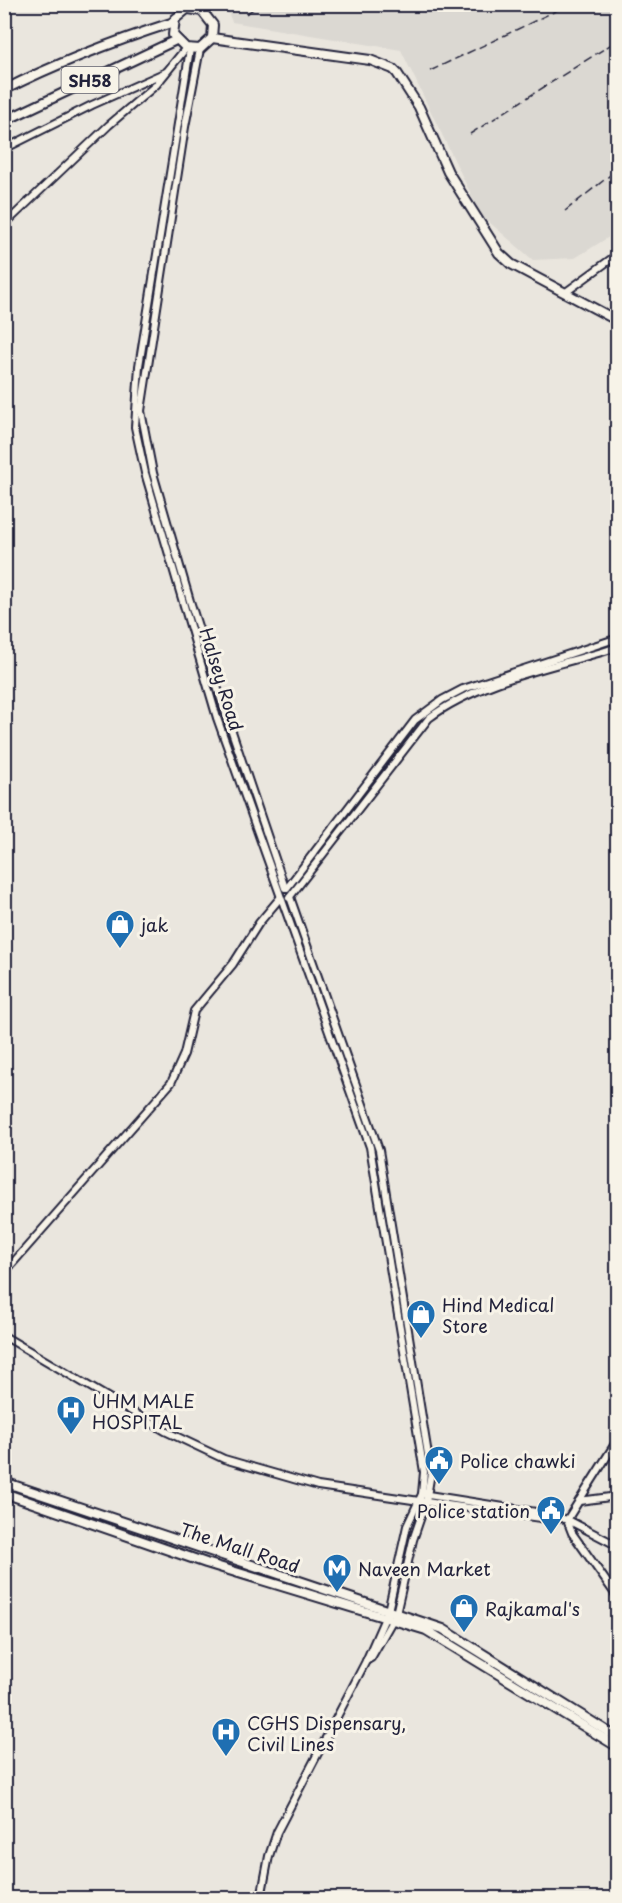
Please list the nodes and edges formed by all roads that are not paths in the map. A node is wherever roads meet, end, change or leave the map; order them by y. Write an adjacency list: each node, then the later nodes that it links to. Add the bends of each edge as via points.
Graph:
1 (212, 4): 3 (main road)
2 (195, 7): 3 (main road, SH58); 4 (main road, SH58, via 178,15)
3 (207, 14): 5 (main road, via 213,25)
4 (174, 22): 6 (main road); 10 (main road, SH58, via 105,45)
5 (212, 38): 7 (main road); 17 (main road, via 370,60 393,69 419,107 448,172 499,253 511,264)
6 (176, 40): 8 (main road); 11 (main road, SH58)
7 (200, 48): 8 (main road); 13 (street)
8 (188, 49): 9 (street); 13 (street)
9 (169, 71): 12 (street); 15 (street)
10 (4, 90)
11 (4, 121)
12 (4, 149)
13 (175, 169): 14 (street)
14 (170, 195): 19 (street, Halsey Road); 20 (street)
15 (4, 225)
16 (618, 254): 17 (street)
17 (566, 292): 18 (main road)
18 (618, 321)
19 (139, 366): 20 (street); 22 (street, Halsey Road)
20 (148, 368): 21 (street)
21 (142, 426): 22 (street); 23 (street)
22 (135, 427): 24 (street, Halsey Road)
23 (155, 480): 24 (street); 25 (street)
24 (147, 482): 26 (street, Halsey Road)
25 (171, 531): 26 (street); 33 (street)
26 (163, 533): 34 (street, Halsey Road)
27 (618, 638): 29 (street)
28 (618, 647): 31 (street)
29 (579, 651): 30 (street); 31 (street)
30 (560, 657): 32 (street); 35 (street, via 484,681 442,700 415,720)
31 (582, 658): 32 (street)
32 (563, 664): 36 (street, via 442,708 423,723)
33 (230, 726): 34 (street); 37 (street)
34 (221, 729): 38 (street, Halsey Road)
35 (366, 785): 36 (street); 39 (street)
36 (373, 790): 39 (street)
37 (264, 821): 38 (street); 40 (street)
38 (256, 824): 40 (street, Halsey Road)
39 (339, 828): 40 (street)
40 (285, 893): 41 (street, via 194,1011 182,1061 171,1083); 46 (street, via 379,1150 432,1473)
41 (4, 1273)
42 (4, 1336): 49 (street, via 146,1420 224,1460 318,1486)
43 (618, 1439): 48 (street)
44 (4, 1482): 54 (main road, The Mall Road)
45 (4, 1493): 54 (main road, The Mall Road, via 206,1563)
46 (426, 1494): 49 (street); 50 (street)
47 (618, 1496): 48 (street)
48 (579, 1501): 51 (street)
49 (423, 1502): 50 (street, via 548,1519); 54 (street, via 407,1526)
50 (554, 1516): 51 (street)
51 (567, 1520): 52 (street); 53 (street)
52 (618, 1546)
53 (618, 1598)
54 (391, 1616): 55 (main road, The Mall Road, via 482,1657); 58 (street, via 277,1832 268,1856)
55 (603, 1733): 56 (main road, The Mall Road); 57 (main road, The Mall Road)
56 (618, 1738)
57 (618, 1747)
58 (261, 1899)

